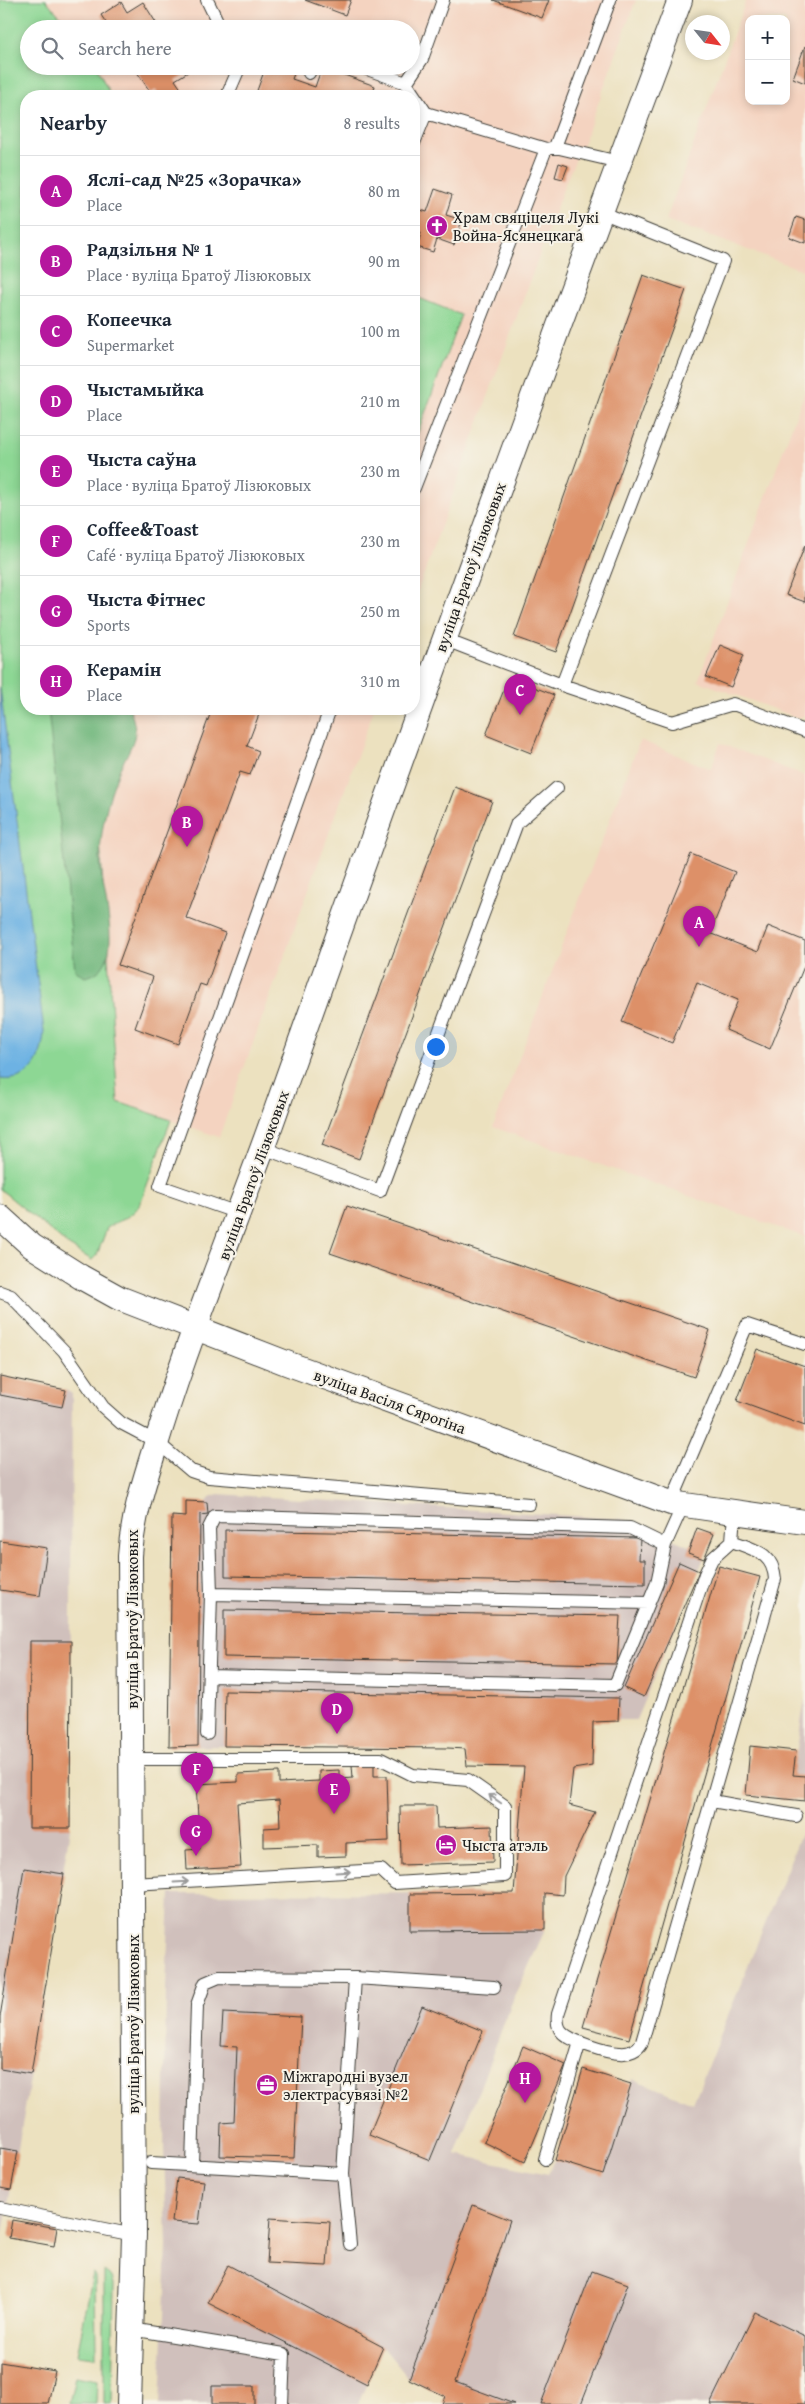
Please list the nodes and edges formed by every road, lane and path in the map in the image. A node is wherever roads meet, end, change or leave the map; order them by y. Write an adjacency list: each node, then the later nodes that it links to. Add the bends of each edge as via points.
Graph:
1 (207, 0): 5 (lane)
2 (442, 0): 6 (lane)
3 (610, 0): 16 (lane)
4 (680, 0): 17 (street, вуліца Братоў Лізюковых)
5 (217, 20)
6 (420, 62)
7 (236, 75): 11 (lane)
8 (384, 75): 10 (lane)
9 (411, 75): 10 (lane)
10 (406, 83): 12 (lane)
11 (230, 90)
12 (411, 90)
13 (420, 104): 14 (lane)
14 (426, 113): 15 (lane); 16 (lane)
15 (420, 128)
16 (551, 148): 17 (lane); 19 (lane)
17 (619, 162): 18 (street, вуліца Братоў Лізюковых)
18 (600, 212): 20 (street, вуліца Братоў Лізюковых); 21 (lane, via 723,261)
19 (420, 473)
20 (443, 639): 21 (lane); 22 (street, вуліца Братоў Лізюковых)
21 (562, 685): 25 (lane, via 672,722 733,704)
22 (420, 704)
23 (328, 715): 28 (lane, via 160,1186)
24 (416, 715): 27 (street, вуліца Братоў Лізюковых)
25 (805, 731)
26 (557, 788): 27 (lane, via 517,823 380,1191)
27 (263, 1148): 28 (street, вуліца Братоў Лізюковых)
28 (238, 1214): 31 (street, вуліца Братоў Лізюковых)
29 (0, 1218): 31 (street, вуліца Васіля Сярогіна, via 32,1246 81,1277 119,1298)
30 (0, 1292): 33 (lane, via 11,1296 64,1351 103,1407 121,1423)
31 (195, 1327): 33 (street, вуліца Братоў Лізюковых); 35 (street, вуліца Васіля Сярогіна)
32 (805, 1344): 35 (lane, via 747,1325)
33 (157, 1442): 34 (lane, via 191,1471 209,1477); 44 (street, вуліца Братоў Лізюковых, via 132,1527)
34 (529, 1504)
35 (677, 1504): 36 (street, вуліца Васіля Сярогіна); 39 (lane)
36 (734, 1514): 37 (street, вуліца Васіля Сярогіна); 38 (lane)
37 (805, 1522)
38 (732, 1541): 45 (lane, via 766,1556 772,1563 775,1579); 50 (lane, via 712,1559 705,1574 558,2014 557,2023 561,2031)
39 (665, 1546): 40 (lane, via 630,1528 215,1516 209,1528); 41 (lane, via 658,1583)
40 (211, 1594): 41 (lane); 42 (lane)
41 (648, 1603): 42 (lane, via 615,1685)
42 (209, 1676): 43 (lane)
43 (207, 1734)
44 (132, 1759): 47 (street, вуліца Братоў Лізюковых); 47 (lane, one-way to 44, via 381,1870 396,1882 506,1876 505,1806 468,1780 412,1775 381,1759)
45 (712, 1801): 46 (lane); 50 (lane, via 639,2048 619,2053)
46 (796, 1816)
47 (132, 1884): 56 (street, вуліца Братоў Лізюковых)
48 (355, 1978): 49 (lane); 53 (lane, via 218,1977 205,1983 197,2005); 54 (lane)
49 (494, 1987)
50 (580, 2042): 51 (lane)
51 (545, 2159)
52 (151, 2163): 53 (lane)
53 (192, 2165): 54 (lane)
54 (343, 2174): 57 (lane)
55 (0, 2208): 56 (lane)
56 (134, 2235): 58 (street, вуліца Братоў Лізюковых)
57 (350, 2244)
58 (131, 2330): 59 (street, вуліца Братоў Лізюковых); 60 (lane, via 284,2354)
59 (129, 2404)
60 (282, 2404)

